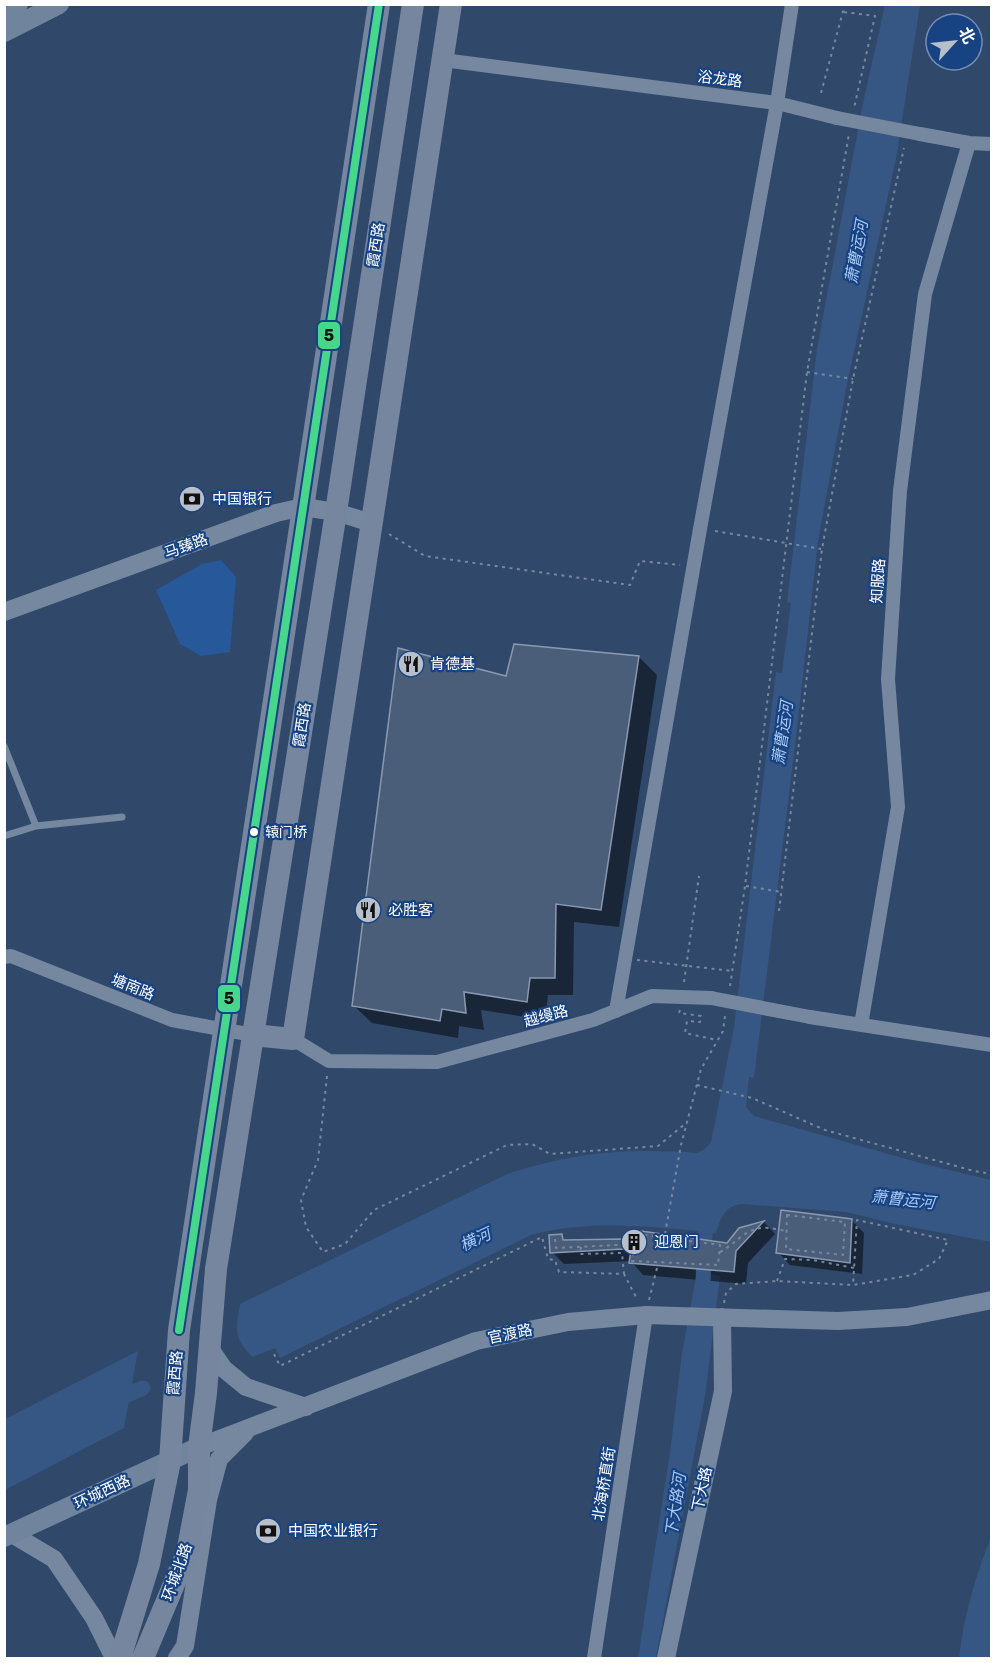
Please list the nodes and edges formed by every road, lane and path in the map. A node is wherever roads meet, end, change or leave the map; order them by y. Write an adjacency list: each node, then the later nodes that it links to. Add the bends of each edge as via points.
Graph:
1 (18, 4): 8 (main road)
2 (59, 4): 10 (main road)
3 (379, 4): 21 (main road, 霞西路)
4 (413, 4): 22 (main road, 霞西路)
5 (451, 4): 11 (main road)
6 (792, 4): 13 (street)
7 (845, 4): 9 (path)
8 (4, 11)
9 (844, 12): 12 (path); 14 (path, via 875,16)
10 (4, 32)
11 (443, 60): 13 (street, 浴龙路); 23 (main road)
12 (821, 93)
13 (777, 103): 16 (street, 浴龙路, bridge); 24 (street)
14 (852, 117)
15 (850, 129): 19 (path)
16 (969, 143): 17 (street, 浴龙路); 45 (street, 知服路, via 925,294 900,491 888,680 898,807)
17 (992, 144)
18 (904, 148): 20 (path)
19 (807, 372): 20 (path); 25 (path)
20 (853, 379): 26 (path)
21 (303, 507): 22 (street, 马臻路); 28 (street, 马臻路, via 276,513); 46 (main road, 霞西路)
22 (336, 512): 23 (street, 马臻路); 47 (main road, 霞西路)
23 (371, 523): 27 (path, via 425,556 618,584 630,585 640,561); 48 (main road)
24 (700, 529): 25 (path); 27 (street)
25 (785, 542): 26 (path); 34 (path)
26 (822, 549): 35 (path)
27 (693, 566): 38 (street)
28 (4, 612)
29 (4, 746): 31 (lane)
30 (122, 818): 31 (lane)
31 (36, 826): 32 (lane)
32 (4, 836)
33 (699, 876): 39 (path)
34 (745, 886): 35 (path); 40 (path)
35 (781, 892): 36 (path)
36 (779, 911)
37 (4, 957): 46 (street, 塘南路, via 11,956 172,1020)
38 (626, 958): 39 (path); 44 (street)
39 (687, 966): 40 (path)
40 (732, 971): 41 (path)
41 (728, 995)
42 (682, 997): 44 (street, 越缦路, via 652,996); 45 (street, 越缦路, bridge, via 711,998); 49 (path, via 680,1013 701,1016 700,1022 687,1021 685,1033)
43 (726, 1007): 49 (path, via 723,1030)
44 (616, 1011): 51 (street, 越缦路, via 437,1062)
45 (861, 1025): 50 (street, 越缦路)
46 (224, 1030): 47 (street, 塘南路); 76 (main road, 霞西路, via 179,1330)
47 (253, 1035): 48 (main road); 71 (main road, 霞西路, via 216,1269)
48 (293, 1039): 51 (street)
49 (717, 1040): 52 (path, via 700,1069)
50 (992, 1045)
51 (328, 1061): 53 (path, via 318,1160 302,1200 306,1227 323,1252 345,1244 374,1210 507,1145 532,1144 550,1154 658,1146)
52 (697, 1085): 53 (path); 54 (path, via 752,1098 825,1130)
53 (686, 1123): 56 (path)
54 (992, 1174)
55 (786, 1231): 60 (path, via 762,1228 745,1233); 61 (path, via 786,1249); 61 (path, via 787,1215 844,1222 843,1255)
56 (665, 1234)
57 (555, 1239): 59 (path, via 556,1248)
58 (634, 1244): 59 (path); 60 (path, via 637,1234 720,1245); 60 (path, via 632,1261 718,1265)
59 (581, 1247): 65 (path, via 580,1254 622,1253)
60 (720, 1252)
61 (814, 1252): 62 (path)
62 (813, 1260): 64 (path); 66 (path, via 785,1259)
63 (657, 1268): 69 (path)
64 (854, 1268): 67 (path); 67 (path, via 857,1220 948,1240 939,1259 913,1275)
65 (624, 1274): 69 (path); 72 (path, via 558,1272 555,1260 548,1259 542,1237 280,1366)
66 (777, 1281): 67 (path); 70 (path, via 736,1284 726,1293)
67 (853, 1285)
68 (992, 1300): 70 (street, 官渡路, via 907,1317 838,1321)
69 (646, 1315): 70 (street, 官渡路); 73 (street, 官渡路, via 568,1322 476,1341); 82 (street, 北海桥直街)
70 (722, 1317): 83 (street, 下大路, via 723,1391)
71 (209, 1347): 73 (street, via 224,1369 246,1387); 75 (main road, 霞西路)
72 (273, 1354)
73 (306, 1407): 74 (street, 官渡路)
74 (250, 1428): 75 (street, 官渡路); 81 (street, via 219,1459 208,1500 185,1646)
75 (200, 1447): 76 (main road, 环城西路); 80 (main road, 环城北路, via 199,1490 187,1553)
76 (170, 1461): 77 (main road, 环城西路); 79 (main road, 环城北路, via 149,1564)
77 (8, 1536): 78 (street, via 54,1559 94,1618)
78 (114, 1659)
79 (120, 1659)
80 (143, 1659)
81 (177, 1659)
82 (594, 1659)
83 (666, 1659)

